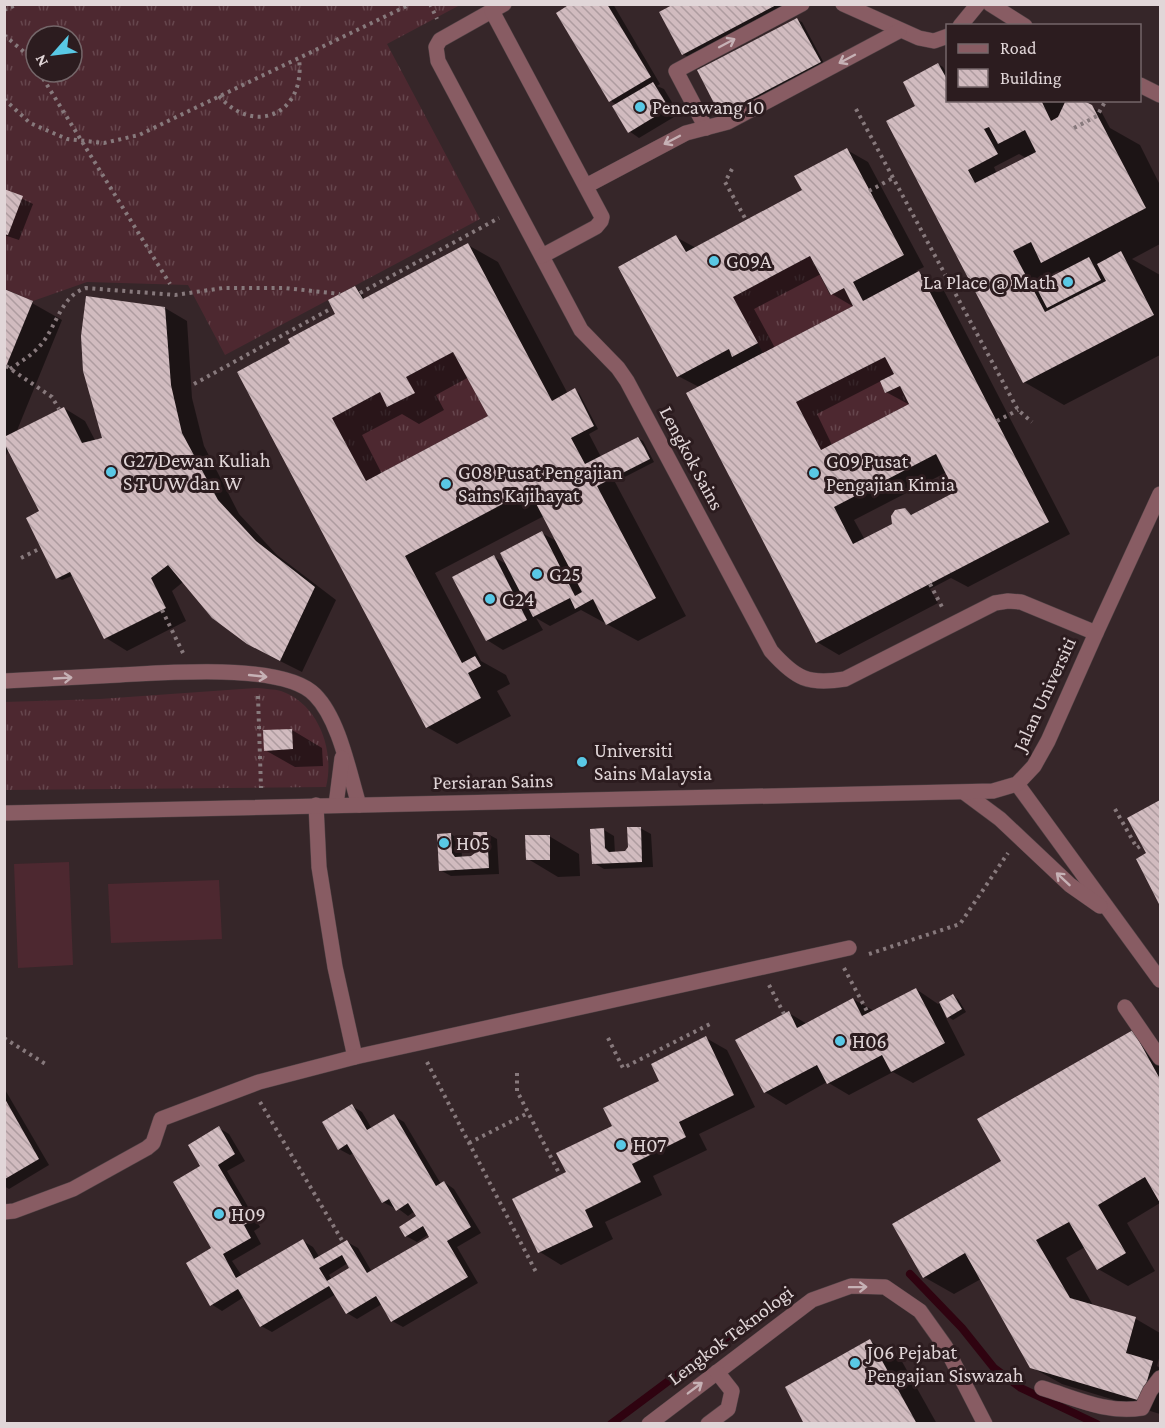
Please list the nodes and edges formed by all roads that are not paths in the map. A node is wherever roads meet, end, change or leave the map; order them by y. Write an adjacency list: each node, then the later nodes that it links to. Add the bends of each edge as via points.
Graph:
1 (802, 4): 12 (street, one-way to 1, via 676,71)
2 (843, 4): 8 (street)
3 (978, 4): 6 (street)
4 (990, 4): 7 (street)
5 (498, 8): 13 (street); 14 (street, Lengkok Sains, via 446,36 435,54)
6 (962, 24)
7 (1022, 24)
8 (899, 31): 9 (street, via 926,40); 12 (street, one-way to 12, via 729,122)
9 (946, 37)
10 (1141, 85): 11 (street)
11 (1161, 95)
12 (706, 128): 13 (street, one-way to 13, via 686,133)
13 (586, 186): 14 (street, via 602,221)
14 (542, 256): 16 (street, Lengkok Sains, via 581,330 627,381 771,651 788,670 808,680 845,679 995,603 1008,601 1021,602)
15 (1161, 495): 16 (street, Jalan Universiti)
16 (1096, 633): 19 (street, Jalan Universiti, via 1048,741 1034,766)
17 (4, 681): 18 (street, one-way to 18, via 210,671 278,678 296,682 314,693 337,730)
18 (342, 752): 22 (street); 23 (street)
19 (1017, 784): 20 (street, Persiaran Sains); 25 (street)
20 (965, 793): 23 (street, Persiaran Sains); 25 (street, one-way to 20, via 1070,885 1000,819)
21 (315, 805): 22 (street, Persiaran Sains); 24 (street, Persiaran Sains); 29 (street, via 319,867 333,956)
22 (336, 805): 23 (street, Persiaran Sains)
23 (359, 805)
24 (4, 813)
25 (1111, 913): 27 (street)
26 (849, 948): 29 (street)
27 (1161, 980)
28 (1125, 1007): 30 (street)
29 (356, 1057): 31 (street, via 250,1086 161,1119 153,1143 147,1148 73,1189)
30 (1161, 1058)
31 (4, 1212)
32 (717, 1372): 35 (street, Lengkok Teknologi, one-way to 32); 36 (street, via 732,1391 728,1410); 37 (street, Lengkok Teknologi, one-way to 37, via 812,1300 851,1286 885,1287 920,1311 945,1346)
33 (1159, 1385): 34 (street, via 1142,1408 1125,1411 1110,1410)
34 (1042, 1388)
35 (649, 1424)
36 (708, 1424)
37 (985, 1424)

